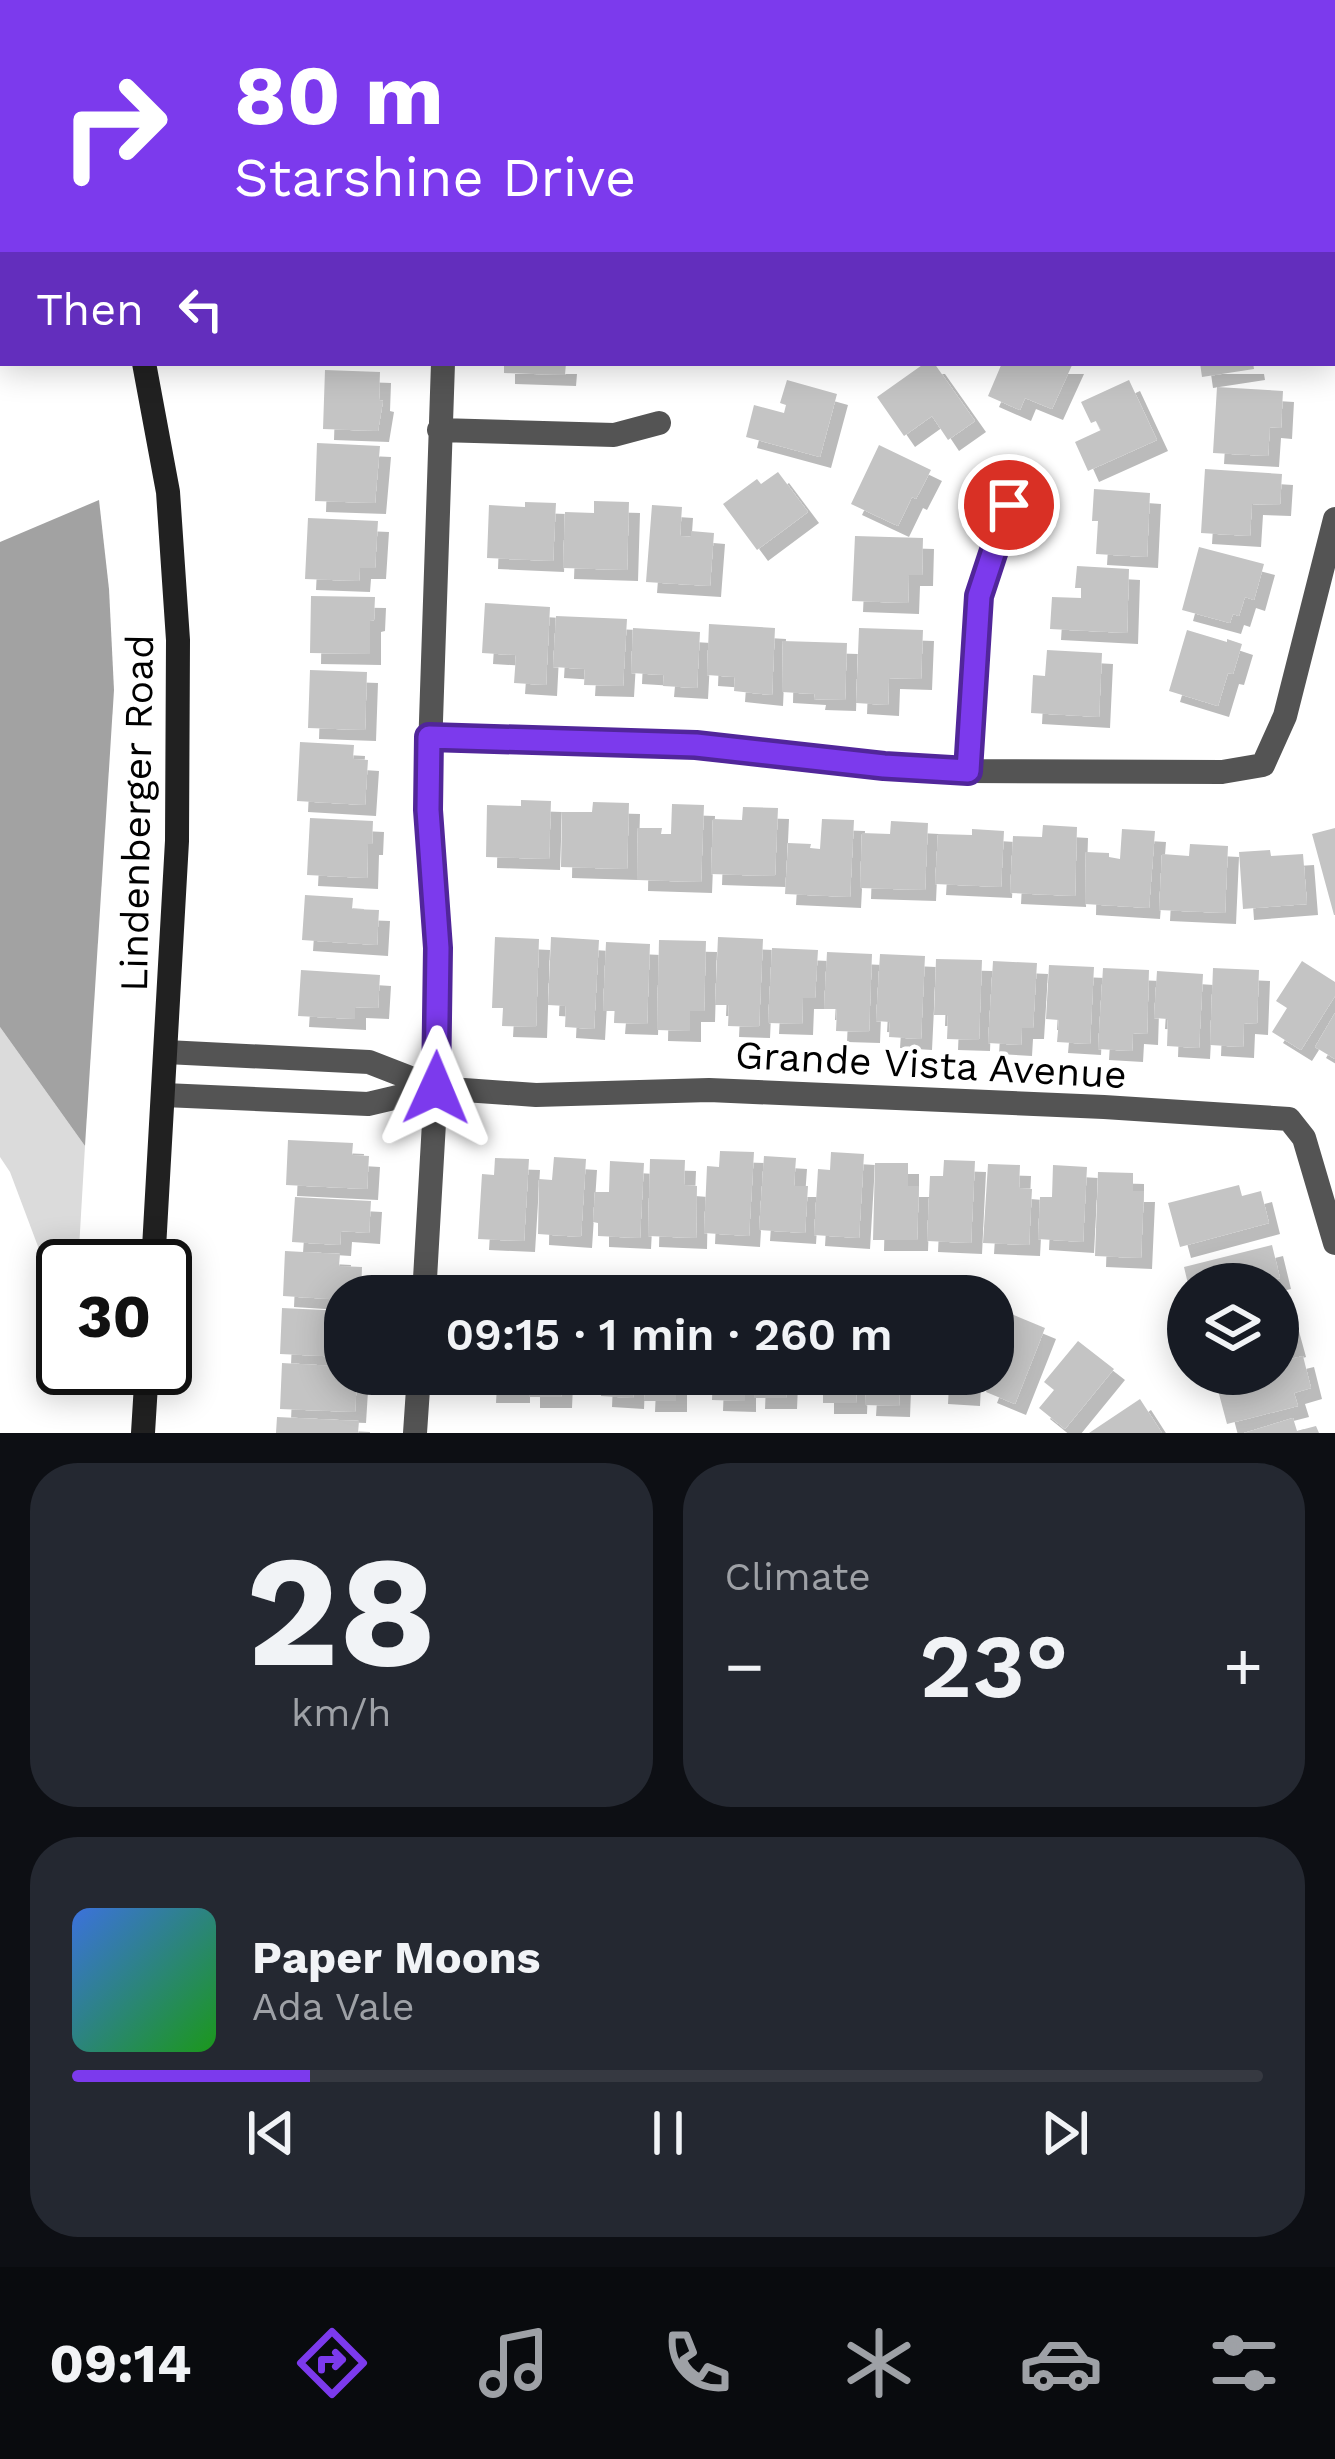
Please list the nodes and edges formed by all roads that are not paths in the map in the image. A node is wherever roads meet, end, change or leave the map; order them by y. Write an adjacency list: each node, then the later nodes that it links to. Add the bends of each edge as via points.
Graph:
1 (145, 366): 9 (street, Lindenberger Road, via 168,492 178,640)
2 (442, 366): 4 (street)
3 (659, 423): 4 (street, via 614,435)
4 (439, 430): 7 (street)
5 (1009, 505): 8 (street, via 979,596)
6 (1335, 519): 8 (street, via 1285,716 1264,765 1222,772)
7 (429, 737): 8 (street, via 696,745); 10 (street)
8 (968, 771)
9 (166, 1052): 10 (street, Grande Vista Avenue, via 369,1062); 11 (street, Lindenberger Road)
10 (436, 1088): 11 (street, Grande Vista Avenue, via 368,1104); 13 (street, Grande Vista Avenue, via 801,1092 1289,1120 1304,1138); 14 (street)
11 (164, 1095): 12 (street, Lindenberger Road)
12 (155, 1239)
13 (1335, 1243)
14 (425, 1275)
15 (145, 1395): 17 (street)
16 (418, 1395): 18 (street)
17 (143, 1433)
18 (415, 1433)

